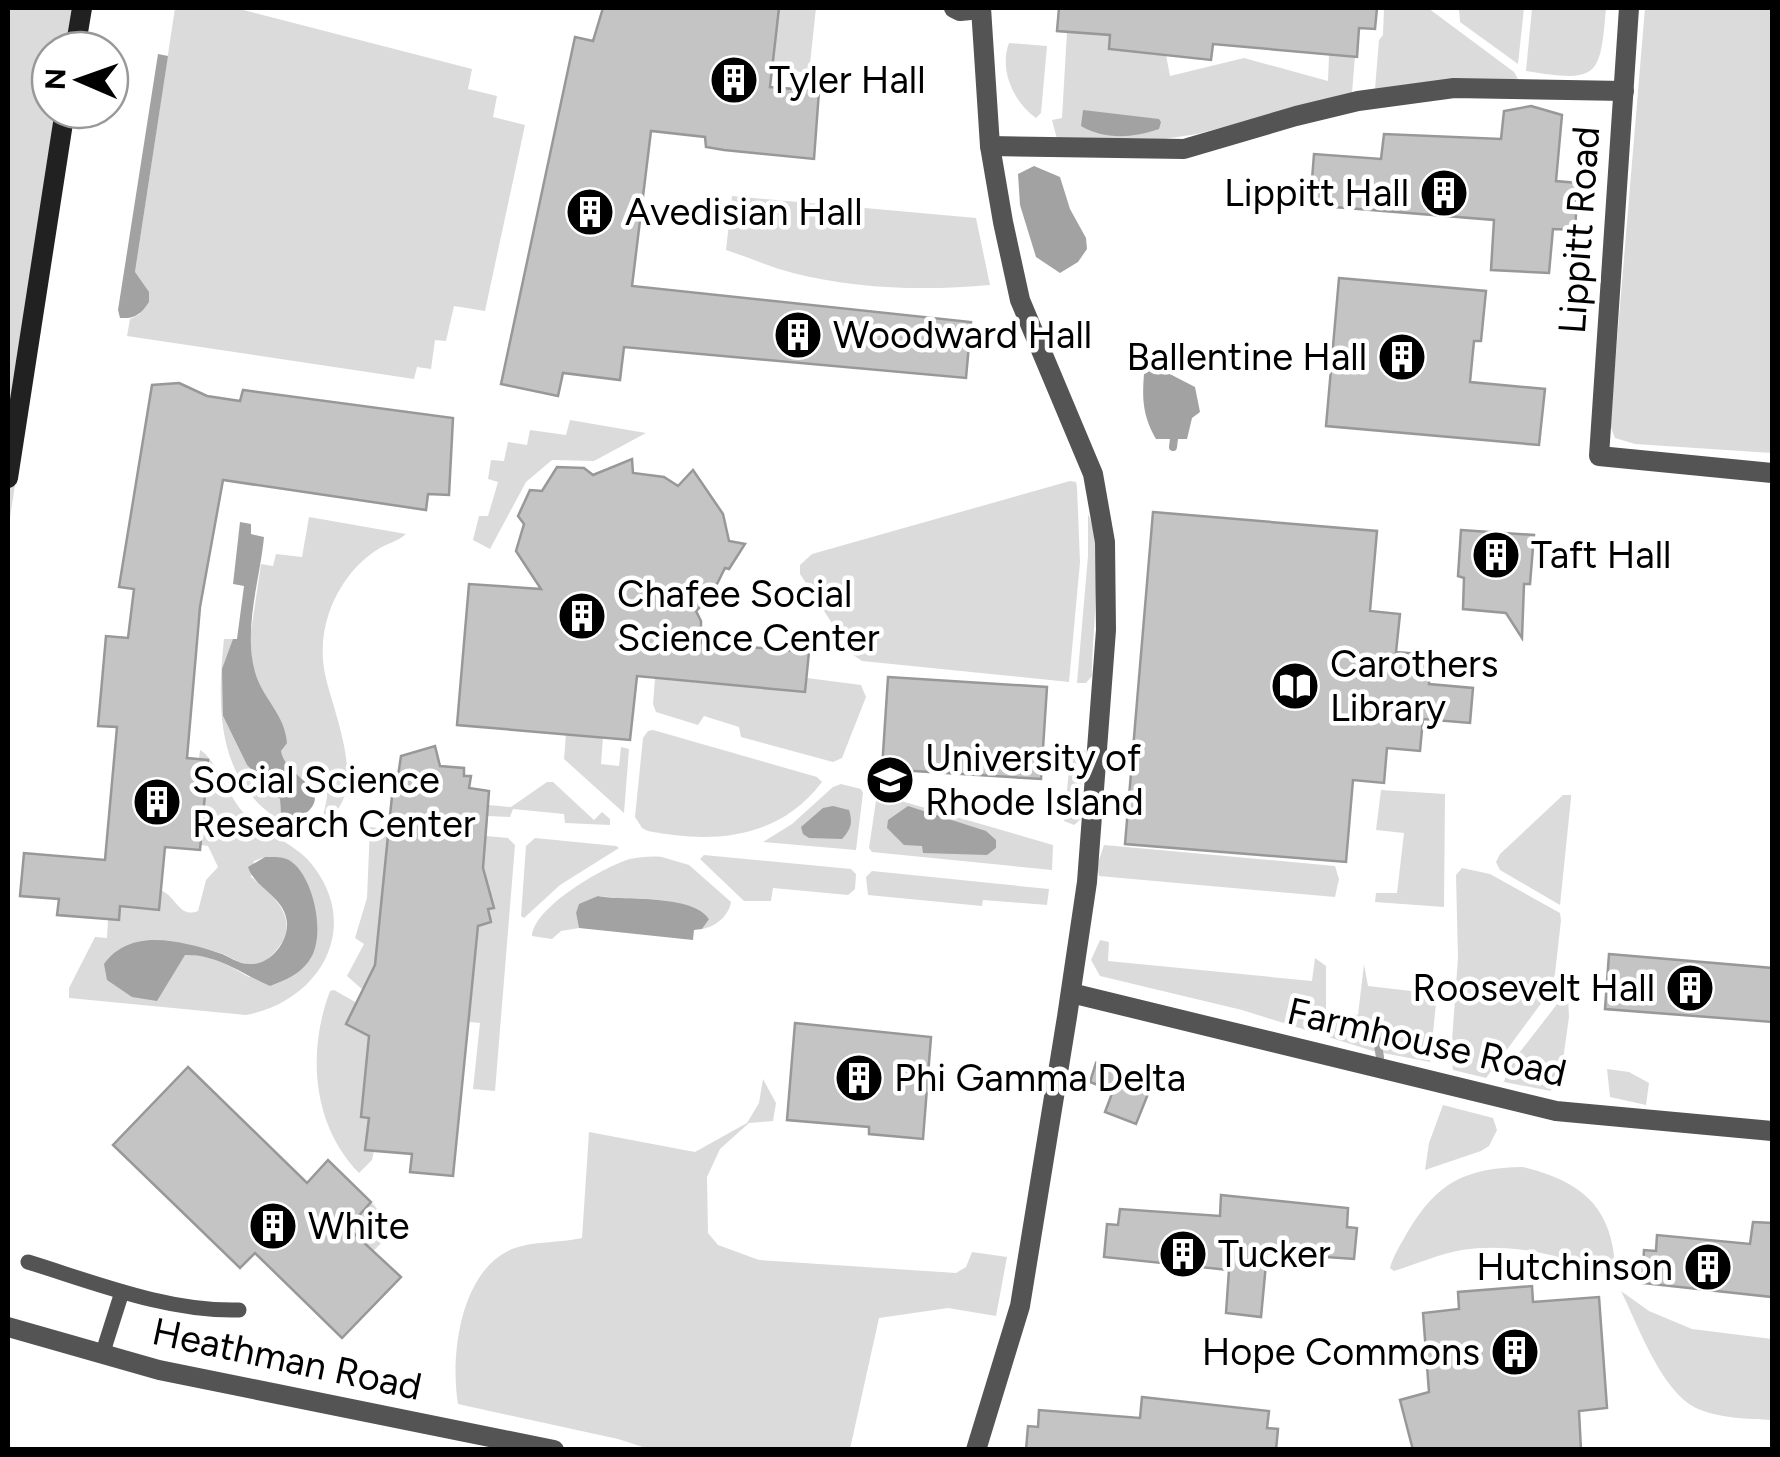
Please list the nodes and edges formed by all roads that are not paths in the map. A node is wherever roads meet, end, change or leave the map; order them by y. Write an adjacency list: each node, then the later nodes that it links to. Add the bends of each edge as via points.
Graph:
1 (954, 8): 2 (street)
2 (981, 8): 6 (street)
3 (1629, 8): 4 (street, Lippitt Road)
4 (1624, 91): 6 (street, via 1454,88 1358,101 1184,149); 7 (street, Lippitt Road, via 1600,456)
5 (62, 130): 8 (street)
6 (990, 146): 9 (street, via 1020,300 1092,474 1106,542 1102,689)
7 (1772, 473)
8 (8, 478)
9 (1071, 993): 10 (street, Farmhouse Road, via 1556,1111); 17 (street, via 1020,1306)
10 (1772, 1131)
11 (28, 1262): 12 (lane)
12 (122, 1292): 13 (lane); 15 (lane)
13 (239, 1310)
14 (8, 1327): 15 (street, Heathman Road)
15 (102, 1354): 16 (street, Heathman Road)
16 (554, 1450)
17 (976, 1450)

